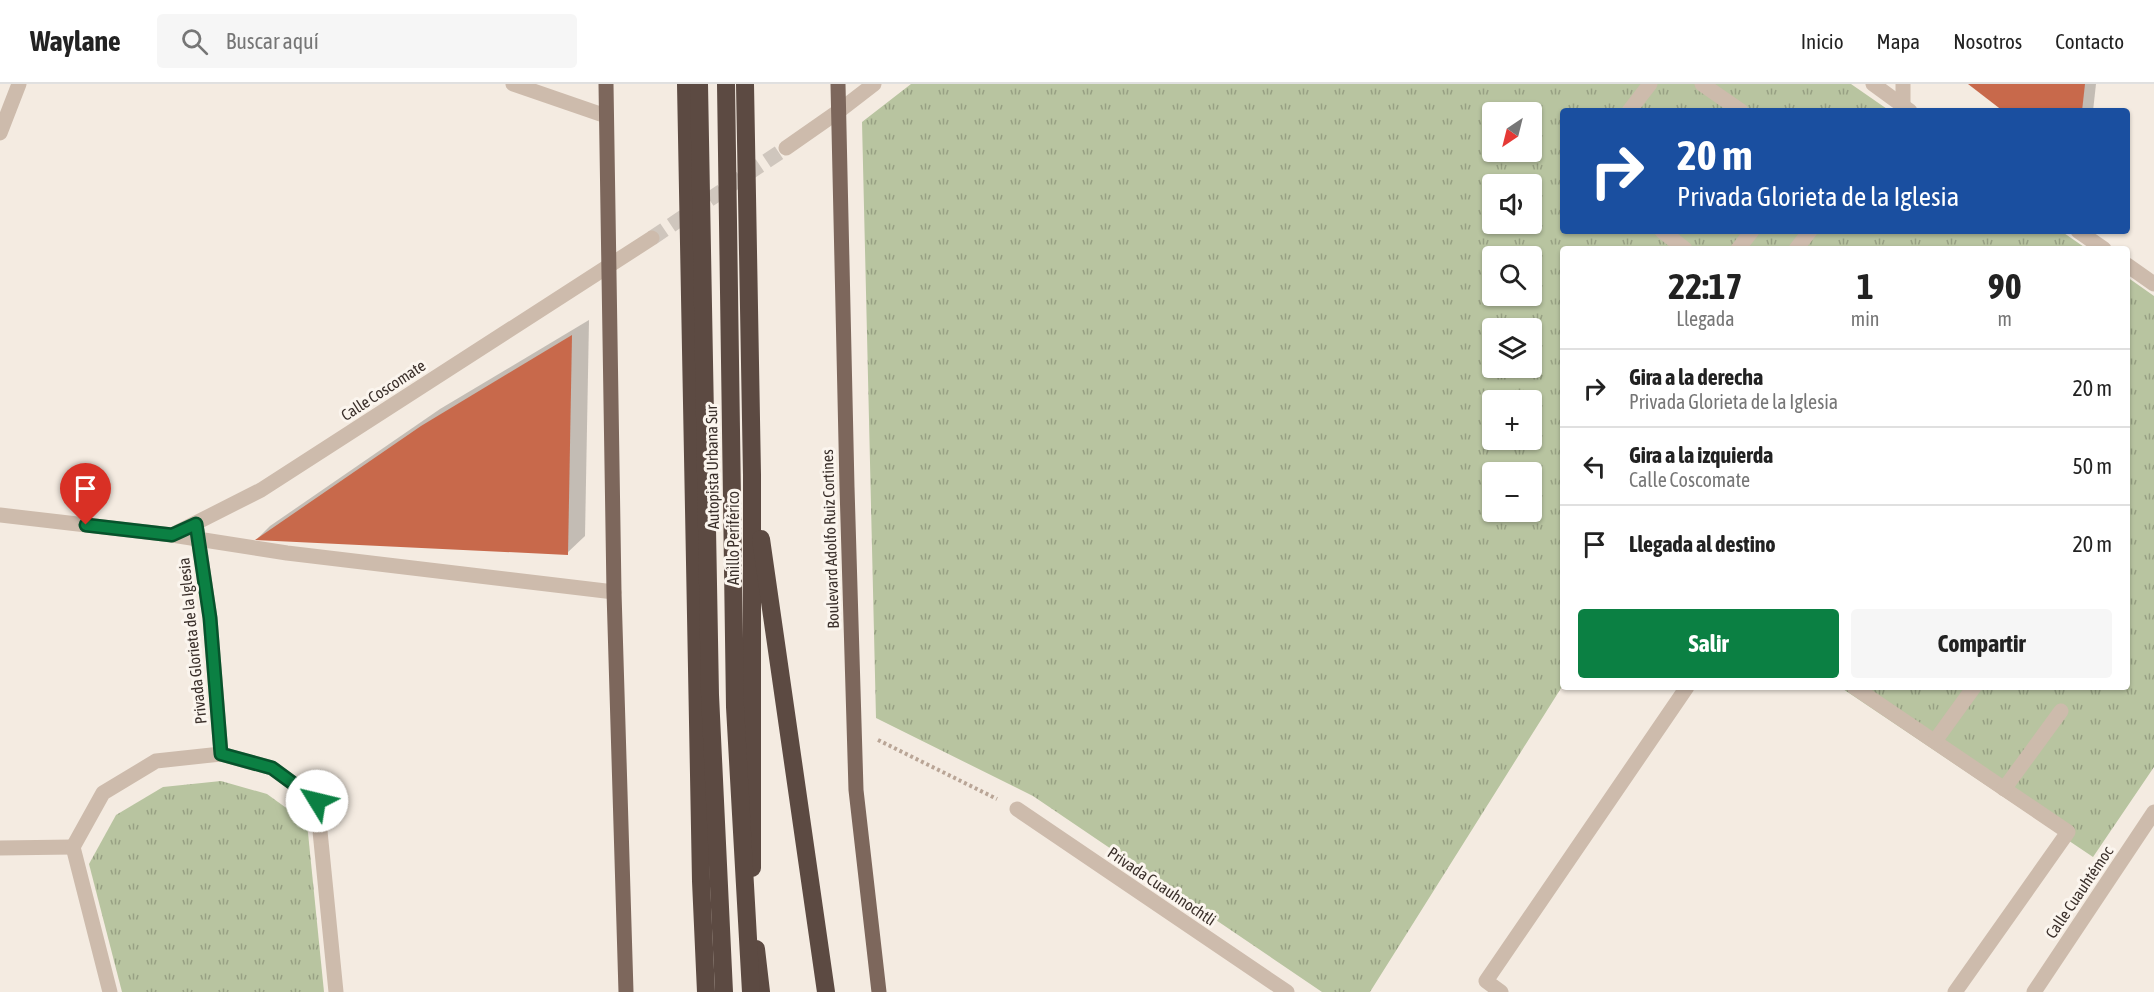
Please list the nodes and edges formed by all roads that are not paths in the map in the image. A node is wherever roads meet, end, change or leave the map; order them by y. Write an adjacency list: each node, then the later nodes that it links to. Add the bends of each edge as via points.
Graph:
1 (19, 84): 20 (street)
2 (513, 84): 19 (street)
3 (606, 84): 19 (main road)
4 (686, 84): 52 (highway)
5 (699, 84): 53 (highway, Autopista Urbana Sur, bridge, via 710,695)
6 (726, 84): 54 (highway, Autopista Urbana Sur, bridge, via 735,707)
7 (745, 84): 34 (highway, Anillo Periférico)
8 (838, 84): 18 (main road, Boulevard Adolfo Ruiz Cortines)
9 (874, 84): 18 (street)
10 (1650, 84): 14 (street)
11 (1702, 84): 15 (street)
12 (1873, 84): 16 (street)
13 (1903, 84): 17 (street)
14 (1631, 108)
15 (1737, 108)
16 (1903, 108)
17 (1904, 108)
18 (839, 111): 21 (street); 57 (main road, Boulevard Adolfo Ruiz Cortines, via 856,790)
19 (606, 116): 31 (main road)
20 (0, 133)
21 (786, 148)
22 (1666, 234): 27 (street)
23 (1750, 234): 28 (street)
24 (1808, 234): 29 (street)
25 (2082, 234): 30 (street)
26 (652, 238): 31 (street, Calle Coscomate)
27 (1681, 246)
28 (1740, 246)
29 (1798, 246)
30 (2100, 246)
31 (609, 267): 36 (street, Calle Coscomate); 37 (main road)
32 (2130, 267): 33 (street)
33 (2154, 284)
34 (752, 475): 55 (highway, Anillo Periférico, via 752,917); 56 (highway)
35 (0, 515): 36 (street, Calle Coscomate, via 172,535)
36 (198, 532): 37 (street, via 298,554); 43 (street, Privada Glorieta de la Iglesia, via 210,618)
37 (614, 592): 51 (main road)
38 (1685, 690): 59 (street, via 1486,981)
39 (1972, 690): 42 (street)
40 (1877, 693): 42 (street)
41 (2061, 711): 44 (street)
42 (1935, 741): 44 (street)
43 (221, 754): 47 (street, via 156,761 103,793); 50 (street, via 272,768 317,801)
44 (2004, 789): 60 (street, via 2068,832)
45 (1017, 809): 58 (street, Privada Cuauhnochtli)
46 (2154, 812): 61 (street, Calle Cuauhtémoc)
47 (73, 847): 48 (street); 49 (street)
48 (0, 848)
49 (110, 992)
50 (336, 992)
51 (626, 992)
52 (705, 992)
53 (724, 992)
54 (751, 992)
55 (761, 992)
56 (826, 992)
57 (879, 992)
58 (1287, 992)
59 (1501, 992)
60 (1955, 992)
61 (2034, 992)

